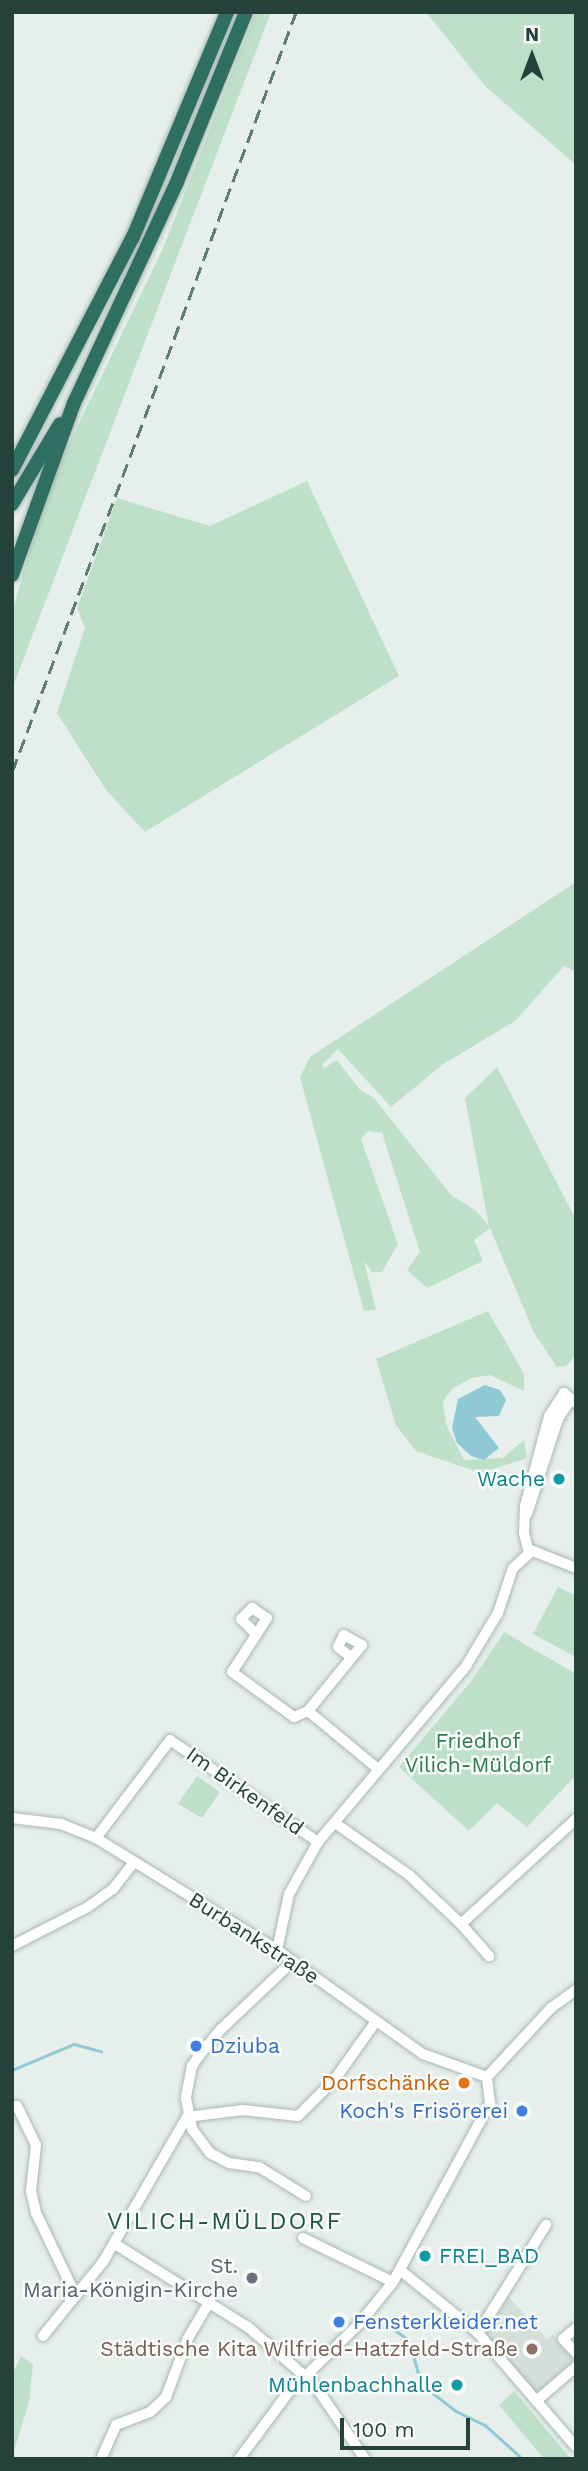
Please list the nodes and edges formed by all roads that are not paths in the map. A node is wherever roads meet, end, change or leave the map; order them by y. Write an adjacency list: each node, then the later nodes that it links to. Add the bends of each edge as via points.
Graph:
1 (227, 12): 4 (highway, via 133,237)
2 (246, 12): 3 (highway, via 177,182)
3 (74, 403): 5 (highway); 6 (highway)
4 (12, 470)
5 (12, 504)
6 (12, 575)
7 (570, 1398): 8 (street, via 544,1453 527,1514 524,1536)
8 (532, 1551): 9 (street); 13 (street, via 513,1568 498,1613 466,1666)
9 (576, 1569)
10 (256, 1634): 12 (street, via 232,1672 294,1717)
11 (351, 1657): 12 (street)
12 (308, 1711): 13 (street)
13 (378, 1769): 16 (street)
14 (12, 1818): 17 (street, Burbankstraße, via 61,1824)
15 (576, 1818): 20 (street)
16 (335, 1823): 18 (street); 20 (street, via 409,1875)
17 (96, 1838): 18 (street, Im Birkenfeld, via 170,1740); 19 (street, Burbankstraße)
18 (318, 1842): 22 (street, via 289,1894)
19 (134, 1862): 21 (street, via 113,1889 88,1907); 22 (street, Burbankstraße)
20 (461, 1924): 23 (street)
21 (12, 1946)
22 (277, 1950): 24 (street, Burbankstraße)
23 (489, 1956)
24 (293, 1961): 26 (street, Burbankstraße); 29 (street, via 221,2029 192,2066)
25 (576, 1990): 27 (street, via 551,2008)
26 (376, 2021): 27 (street, Burbankstraße, via 423,2054); 29 (street, via 335,2079 298,2116 243,2110)
27 (487, 2077): 36 (street, via 490,2103)
28 (12, 2108): 30 (street, via 17,2106)
29 (187, 2118): 32 (street, via 211,2153 229,2162 260,2167); 35 (street)
30 (25, 2123): 31 (street); 38 (street, via 37,2152 32,2202)
31 (12, 2124)
32 (306, 2196)
33 (546, 2225): 41 (street)
34 (303, 2238): 37 (street)
35 (115, 2244): 38 (street); 39 (street)
36 (400, 2270): 37 (street); 41 (street)
37 (393, 2283): 45 (street, via 377,2306)
38 (76, 2296): 42 (street)
39 (210, 2301): 45 (street, via 248,2327); 48 (street, via 188,2338 166,2397 150,2412 116,2425)
40 (576, 2328): 43 (street, via 563,2339)
41 (478, 2333): 46 (street)
42 (43, 2336)
43 (576, 2353)
44 (576, 2367): 46 (street)
45 (305, 2378): 49 (street, via 288,2393); 50 (street, via 314,2384)
46 (536, 2401): 47 (street)
47 (576, 2447)
48 (102, 2459)
49 (239, 2459)
50 (365, 2459)

